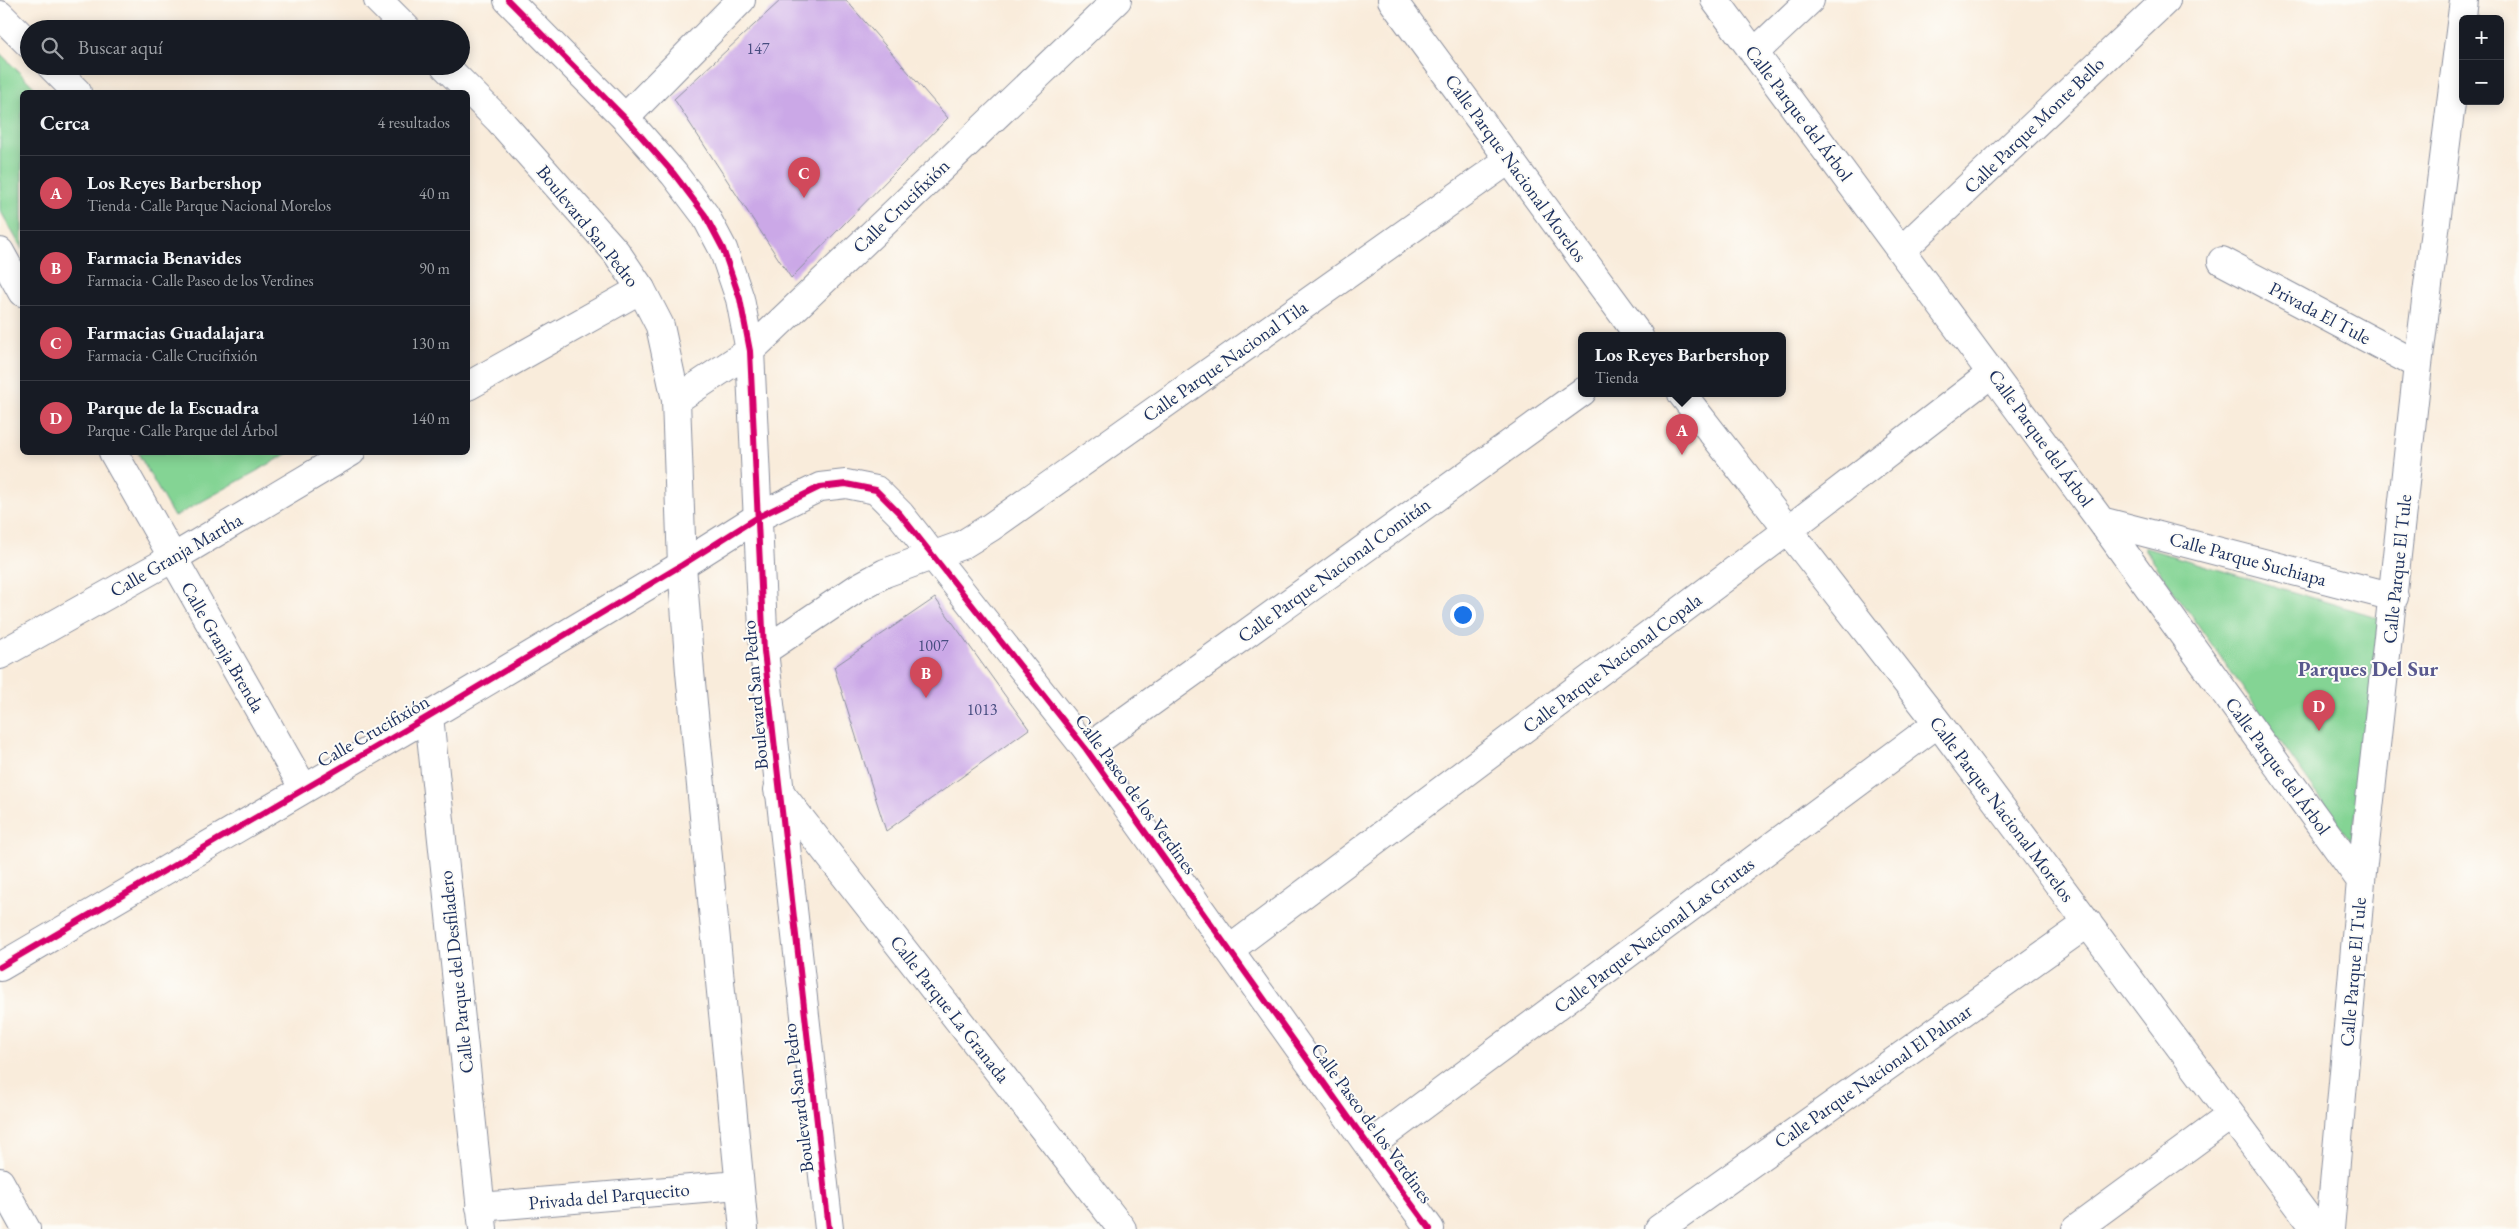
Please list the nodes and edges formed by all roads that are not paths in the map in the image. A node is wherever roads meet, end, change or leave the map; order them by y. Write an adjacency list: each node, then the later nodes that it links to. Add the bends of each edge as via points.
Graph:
1 (378, 0): 11 (street)
2 (508, 0): 19 (street, Boulevard San Pedro)
3 (741, 0): 19 (street)
4 (1116, 0): 27 (street, Calle Crucifixión)
5 (1392, 0): 20 (street, Calle Parque Nacional Morelos)
6 (1715, 0): 13 (street, Calle Parque del Árbol)
7 (1810, 0): 13 (street)
8 (2166, 0): 21 (street, Calle Parque Monte Bello)
9 (2464, 0): 28 (street, Calle Parque El Tule)
10 (0, 15): 12 (street)
11 (398, 20)
12 (20, 35)
13 (1754, 53): 21 (street, Calle Parque del Árbol)
14 (60, 75): 16 (street)
15 (454, 75): 17 (street, Boulevard San Pedro)
16 (75, 90)
17 (469, 90)
18 (470, 91): 25 (street, Boulevard San Pedro, via 616,252)
19 (625, 118): 27 (street, Boulevard San Pedro, via 705,215 723,249 740,299)
20 (1510, 159): 26 (street, Calle Parque Nacional Morelos); 39 (street, Calle Parque Nacional Tila, via 991,527)
21 (1902, 250): 29 (street, Calle Parque del Árbol)
22 (0, 252): 24 (street)
23 (2222, 262): 28 (street, Privada El Tule)
24 (20, 288)
25 (641, 289): 30 (street); 33 (street, Boulevard San Pedro, via 660,326)
26 (1636, 332)
27 (750, 351): 33 (street, Calle Crucifixión); 36 (street, Boulevard San Pedro)
28 (2418, 365): 42 (street, Calle Parque El Tule)
29 (1992, 373): 37 (street, Calle Parque del Árbol); 38 (street, Calle Parque Nacional Copala)
30 (470, 385)
31 (1578, 395): 47 (street, Calle Parque Nacional Comitán)
32 (1684, 397): 38 (street, Calle Parque Nacional Morelos)
33 (676, 400): 41 (street, Boulevard San Pedro)
34 (115, 455): 40 (street, Calle Granja Brenda)
35 (346, 455): 40 (street, Calle Granja Martha)
36 (758, 517): 39 (street, Calle Paseo de los Verdines, via 820,487 846,484 876,490); 41 (street, Calle Crucifixión); 43 (street, Boulevard San Pedro)
37 (2101, 521): 42 (street, Calle Parque Suchiapa); 50 (street, Calle Parque del Árbol)
38 (1787, 531): 46 (street, Calle Parque Nacional Morelos); 52 (street, Calle Parque Nacional Copala)
39 (935, 557): 43 (street, Calle Parque Nacional Tila, via 885,573 859,587); 47 (street, Calle Paseo de los Verdines)
40 (173, 558): 44 (street, Calle Granja Martha); 48 (street, Calle Granja Brenda)
41 (682, 565): 45 (street, Calle Crucifixión); 57 (street, Boulevard San Pedro)
42 (2394, 597): 50 (street, Calle Parque El Tule)
43 (764, 651): 49 (street, Boulevard San Pedro)
44 (0, 655)
45 (429, 716): 48 (street, Calle Crucifixión); 58 (street, Calle Parque del Desfiladero)
46 (1938, 723): 51 (street, Calle Parque Nacional Morelos); 55 (street, Calle Parque Nacional Las Grutas)
47 (1086, 748): 52 (street, Calle Paseo de los Verdines)
48 (304, 789): 53 (street, Calle Crucifixión)
49 (778, 790): 61 (street, Boulevard San Pedro); 62 (street, Calle Parque La Granada)
50 (2361, 880): 67 (street, Calle Parque El Tule)
51 (2088, 923): 54 (street, Calle Parque Nacional Morelos); 64 (street, Calle Parque Nacional El Palmar)
52 (1229, 950): 55 (street, Calle Paseo de los Verdines)
53 (0, 967)
54 (2230, 1116): 65 (street); 66 (street, Calle Parque Nacional Morelos)
55 (1369, 1146): 63 (street, Calle Paseo de los Verdines)
56 (0, 1182): 59 (street)
57 (738, 1184): 58 (street, Privada del Parquecito); 60 (street)
58 (481, 1218)
59 (26, 1229)
60 (744, 1229)
61 (829, 1229)
62 (1122, 1229)
63 (1430, 1229)
64 (1659, 1229)
65 (2076, 1229)
66 (2316, 1229)
67 (2330, 1229)

